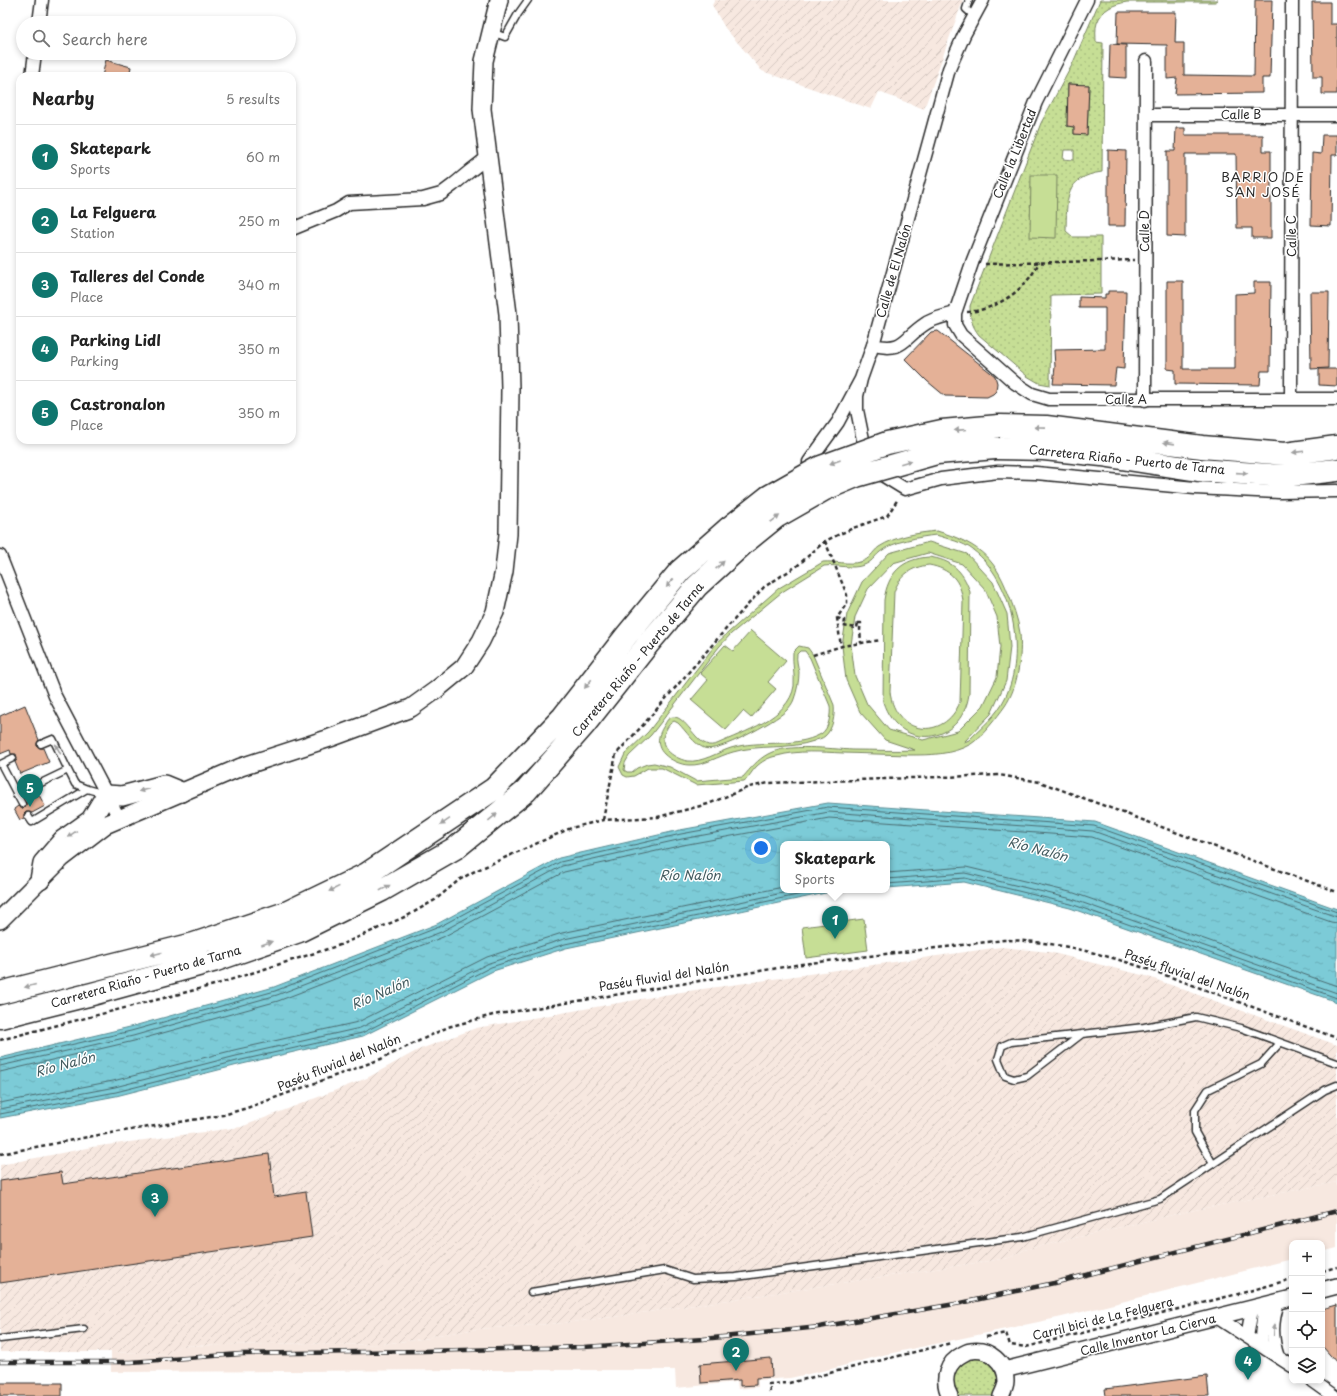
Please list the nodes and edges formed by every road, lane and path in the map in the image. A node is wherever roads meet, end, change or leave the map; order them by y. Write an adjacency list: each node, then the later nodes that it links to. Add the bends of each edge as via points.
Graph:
1 (42, 0): 8 (street)
2 (499, 0): 10 (main road)
3 (528, 0): 10 (lane, via 505,37)
4 (969, 0): 9 (lane, via 966,9)
5 (983, 0): 9 (street, Calle de El Nalón)
6 (1087, 0): 19 (street, Calle la Libertad, via 1036,102)
7 (1292, 0): 14 (street, Calle C)
8 (40, 16)
9 (974, 16): 23 (street, Calle de El Nalón, via 949,69)
10 (491, 32): 17 (main road, via 484,61 482,109)
11 (34, 60): 13 (street)
12 (1146, 61): 15 (street, Calle D)
13 (33, 72)
14 (1292, 114): 15 (street, Calle B); 16 (street, Calle B); 27 (street, Calle C)
15 (1146, 115): 20 (street, Calle D)
16 (1337, 115)
17 (488, 157): 18 (street, via 440,194 423,199 349,203 336,212); 44 (main road, via 508,314 508,534 504,571 495,612 481,641 464,667 411,708 241,767)
18 (296, 228)
19 (973, 260): 21 (path, via 981,264); 22 (street, Calle la Libertad)
20 (1145, 260): 21 (path); 26 (street, Calle D)
21 (1039, 262): 22 (path, via 1027,282 994,305 977,311)
22 (955, 313): 23 (street, via 926,323 902,344 891,348); 26 (street, Calle A, via 956,325 961,335 1015,383 1032,394 1049,399)
23 (873, 345): 24 (street, Calle de El Nalón)
24 (861, 379): 29 (street, Calle de El Nalón, via 838,422); 31 (street, via 857,410 869,466)
25 (1337, 399): 27 (street, Calle A)
26 (1145, 400): 27 (street, Calle A)
27 (1291, 400)
28 (1337, 447): 54 (highway, Carretera Riaño - Puerto de Tarna, one-way to 54, bridge, via 1285,454 1202,447 1046,427 999,426 942,431 887,443 820,467 768,496 680,571 564,717 494,789 367,874 286,913 194,944)
29 (809, 462)
30 (1337, 470): 55 (highway, Carretera Riaño - Puerto de Tarna, one-way to 30, bridge, via 213,961 299,931 382,890 457,847 526,791 584,725 697,586 776,517 825,489 856,476 937,453 995,448 1044,449 1198,470 1283,476)
31 (905, 489): 32 (street, via 941,479 998,472 1036,473 1195,488 1279,492); 33 (path, via 887,516)
32 (1337, 491)
33 (825, 541): 35 (path, via 847,595 847,603); 50 (path, via 797,566 764,587 616,754)
34 (0, 556): 46 (street, via 55,696)
35 (837, 618): 37 (path, via 844,620 843,626 857,628 858,622 861,623); 38 (path)
36 (881, 640): 37 (path)
37 (861, 643): 38 (path)
38 (842, 647): 39 (path)
39 (813, 655)
40 (41, 744): 42 (lane, one-way to 40, via 53,739)
41 (13, 758): 45 (lane, via 1,764)
42 (68, 770): 43 (lane, via 75,784); 45 (lane)
43 (87, 789): 46 (lane); 48 (lane, via 32,822)
44 (181, 792): 46 (main road, one-way to 46, via 164,785 122,796); 49 (main road)
45 (16, 795): 47 (lane)
46 (106, 795): 49 (street); 51 (main road, one-way to 51, via 91,820 63,840 43,862)
47 (22, 804)
48 (28, 816)
49 (119, 818): 51 (main road, via 62,858)
50 (603, 820): 52 (path, via 658,817 708,804 749,787 769,783 999,775 1040,782); 58 (path, via 571,828 473,872 435,900 409,915 340,945 214,985)
51 (40, 880): 53 (main road)
52 (1337, 892)
53 (0, 920)
54 (0, 994)
55 (0, 1017)
56 (1082, 1034): 56 (lane, via 1027,1076 1014,1079 1005,1076 998,1059 1002,1046 1011,1042); 59 (lane, via 1144,1027 1196,1017 1241,1028)
57 (1337, 1038): 62 (path, Paséu fluvial del Nalón, via 1136,964 1074,949 1004,940 802,964 492,1015 448,1027 381,1059 223,1115)
58 (0, 1040)
59 (1280, 1042): 60 (lane); 63 (lane, via 1260,1064 1208,1090 1195,1110 1195,1132)
60 (1337, 1063)
61 (1337, 1085): 63 (lane, via 1325,1090)
62 (0, 1154)
63 (1213, 1164): 69 (lane, via 1160,1198 1022,1237 736,1277 692,1279 665,1270)
64 (1337, 1267): 65 (path)
65 (1325, 1270)
66 (1289, 1280): 74 (path, Carril bici de La Felguera, via 1026,1348 1010,1345 1006,1333)
67 (1337, 1286): 68 (street)
68 (1325, 1289)
69 (531, 1292)
70 (1285, 1300): 71 (street, Calle Inventor La Cierva); 78 (street, one-way to 70, via 1273,1333 1275,1313)
71 (1257, 1307): 72 (street, Calle Inventor La Cierva); 76 (street)
72 (1218, 1318): 76 (street); 80 (street, Calle Inventor La Cierva)
73 (84, 1329): 75 (lane)
74 (984, 1337)
75 (0, 1339)
76 (1257, 1342): 78 (street)
77 (955, 1343): 82 (path, via 789,1383 769,1384)
78 (1278, 1357): 79 (street)
79 (1289, 1364)
80 (1004, 1370): 83 (street, via 996,1358 982,1351 970,1351 956,1358 948,1368); 84 (street, via 1006,1383)
81 (1317, 1384): 85 (street)
82 (770, 1392)
83 (945, 1392)
84 (1002, 1396)
85 (1334, 1396)

